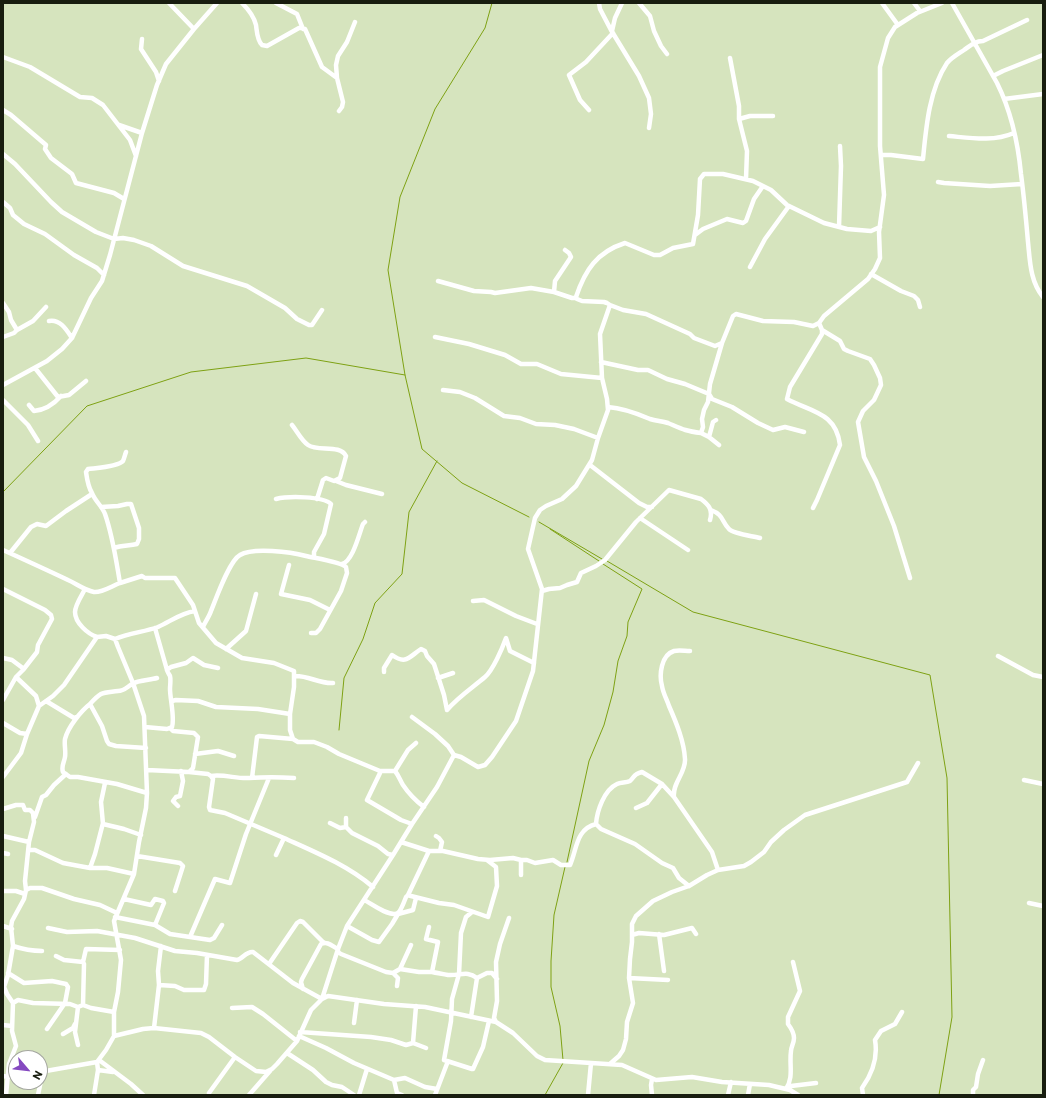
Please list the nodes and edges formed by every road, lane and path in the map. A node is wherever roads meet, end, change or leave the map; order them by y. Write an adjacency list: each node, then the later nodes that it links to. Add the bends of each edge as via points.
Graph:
1 (169, 3): 16 (street)
2 (217, 3): 16 (street)
3 (242, 3): 17 (street, via 252,15 262,46 267,46 299,28)
4 (276, 3): 17 (street, via 297,14)
5 (599, 3): 18 (street)
6 (622, 3): 18 (street)
7 (639, 3): 21 (street, via 650,16 661,46)
8 (882, 3): 15 (street)
9 (914, 3): 12 (street)
10 (942, 3): 12 (street)
11 (952, 3): 20 (street)
12 (920, 11): 15 (street)
13 (1027, 20): 20 (street)
14 (355, 22): 26 (street, via 338,56)
15 (898, 25): 42 (street, via 888,38 880,67)
16 (194, 29): 27 (street, via 166,64)
17 (303, 29): 26 (street, via 322,67)
18 (612, 32): 31 (street, via 586,62 569,75 580,100); 36 (street, via 639,76 649,98)
19 (142, 39): 27 (street, via 141,49)
20 (974, 43): 25 (street); 42 (street, via 948,62 940,77 926,129 923,159)
21 (667, 54)
22 (1043, 55): 25 (street)
23 (3, 57): 35 (street, via 30,67 80,97 96,100 109,112)
24 (730, 58): 34 (street)
25 (993, 76): 29 (street)
26 (336, 78): 32 (street, via 343,102)
27 (159, 81): 38 (street)
28 (1043, 94): 29 (street)
29 (1004, 99): 37 (street)
30 (3, 110): 48 (street, via 46,144 45,149 72,174 76,183 114,193)
31 (589, 110)
32 (339, 111)
33 (773, 116): 34 (street, via 750,116)
34 (739, 119): 44 (street, via 747,151)
35 (117, 125): 38 (street); 43 (street, via 130,140)
36 (649, 128)
37 (1014, 132): 39 (street, via 998,138); 46 (street)
38 (142, 133): 43 (street)
39 (949, 136)
40 (840, 146): 51 (street)
41 (3, 154): 54 (street, via 62,212 96,232)
42 (881, 154): 52 (street, via 884,195)
43 (136, 156): 48 (street)
44 (746, 179): 47 (street); 53 (street, via 723,174 704,174 700,179)
45 (938, 182): 46 (street, via 990,186)
46 (1022, 184): 61 (street, via 1032,273)
47 (763, 186): 50 (street); 53 (street, via 743,223 727,219)
48 (124, 199): 54 (street)
49 (3, 202): 58 (street, via 24,224 45,234)
50 (789, 206): 51 (street, via 824,223); 56 (street, via 765,239)
51 (839, 227): 52 (street, via 871,231)
52 (880, 227): 57 (street, via 880,258)
53 (695, 234): 62 (street, via 693,244 673,248 660,255 625,243 607,252 597,258 585,274)
54 (114, 239): 58 (street); 67 (street, via 134,240 151,246 183,266 247,286 308,325 312,325)
55 (565, 250): 60 (street, via 571,257 555,281)
56 (750, 267)
57 (872, 274): 66 (street, via 914,296); 69 (street)
58 (104, 275): 74 (street)
59 (438, 281): 60 (street, via 474,291 495,293 531,288)
60 (554, 292): 62 (street)
61 (1043, 297)
62 (576, 298): 64 (street)
63 (3, 303): 70 (street)
64 (610, 305): 75 (street, via 651,316 715,346); 76 (street, via 600,334)
65 (46, 307): 70 (street, via 33,321)
66 (920, 307)
67 (322, 310)
68 (49, 321): 74 (street, via 58,322)
69 (819, 323): 71 (street); 75 (street, via 813,326 794,322 763,321 736,314)
70 (17, 330): 72 (street)
71 (822, 330): 104 (street, via 790,388 787,399 828,420 834,425 839,437 840,445); 117 (street, via 840,341 844,349 870,359 880,378 881,385 874,400 863,411 858,422 864,457 894,526)
72 (3, 337)
73 (435, 337): 78 (street, via 469,344 505,355 521,364 536,364 561,374)
74 (72, 338): 77 (street, via 62,349)
75 (722, 343): 82 (street)
76 (601, 362): 78 (street); 82 (street, via 648,370)
77 (35, 368): 80 (street); 83 (street, via 57,396)
78 (602, 378): 86 (street)
79 (86, 381): 83 (street, via 69,395)
80 (3, 386)
81 (443, 390): 92 (street, via 460,392 475,398 504,416 536,424 574,429)
82 (709, 394): 89 (street, via 712,399 773,430 785,427); 90 (street)
83 (61, 396): 85 (street, via 50,406 38,410 34,411)
84 (3, 400): 93 (street, via 28,425)
85 (29, 405)
86 (608, 407): 90 (street, via 632,411 686,431); 92 (street)
87 (716, 420): 91 (street, via 713,422)
88 (292, 425): 97 (street, via 309,446 336,450 346,455 340,478)
89 (804, 432)
90 (701, 433): 91 (street)
91 (709, 437): 94 (street)
92 (598, 438): 96 (street)
93 (38, 441)
94 (719, 445)
95 (126, 452): 98 (street, via 120,463 87,470)
96 (590, 465): 103 (street, via 639,502); 121 (street, via 574,489 562,499 540,510 535,518 528,549)
97 (336, 481): 99 (street); 100 (street, via 326,478 323,480)
98 (92, 494): 102 (street); 113 (street, via 46,526 37,524 31,527)
99 (382, 494)
100 (317, 498): 101 (street); 114 (street, via 329,501 331,506 324,534)
101 (276, 499)
102 (101, 506): 110 (street, via 109,525); 110 (street, via 131,504 139,525 137,544)
103 (652, 507): 105 (street, via 667,491 672,490 701,499); 106 (street)
104 (813, 508)
105 (711, 510): 107 (street); 109 (street, via 720,515 731,531)
106 (640, 518): 112 (street); 121 (street, via 604,561 581,573 575,584)
107 (710, 520)
108 (365, 522): 115 (street, via 349,558)
109 (760, 538)
110 (114, 548): 118 (street)
111 (3, 550): 113 (street)
112 (688, 550)
113 (10, 553): 120 (street)
114 (314, 557): 115 (street); 128 (street, via 295,552 274,551 240,554 227,572)
115 (342, 564): 124 (street, via 346,567 347,573 336,603)
116 (289, 565): 124 (street, via 282,594 310,600)
117 (910, 578)
118 (120, 583): 120 (street, via 100,591); 125 (street, via 142,576 175,578)
119 (3, 589): 138 (street, via 51,615 52,619 37,652)
120 (85, 589): 130 (street, via 75,614 84,629)
121 (542, 591): 126 (street)
122 (256, 594): 132 (street, via 246,631)
123 (473, 601): 126 (street, via 484,600)
124 (330, 610): 129 (street, via 320,629 316,633)
125 (195, 611): 127 (street, via 184,613); 128 (street)
126 (537, 624): 136 (street)
127 (154, 628): 131 (street); 139 (street)
128 (203, 628): 132 (street, via 216,643)
129 (311, 633)
130 (97, 637): 131 (street); 150 (street, via 64,685)
131 (115, 638): 148 (street)
132 (226, 649): 143 (street, via 242,658 280,665 294,671)
133 (690, 651): 184 (street, via 675,651 667,656 662,670 661,685 676,722 685,759)
134 (998, 656): 144 (street, via 1033,675)
135 (3, 658): 138 (street, via 12,660)
136 (534, 663): 146 (street, via 510,651 506,638 486,676 454,701 447,710); 165 (street, via 516,721 492,757 485,765 478,767)
137 (218, 668): 139 (street, via 204,665 193,658)
138 (24, 669): 142 (street)
139 (167, 670): 151 (street, via 170,676)
140 (384, 672): 146 (street, via 392,655 400,660 406,660 421,649 434,664)
141 (453, 673): 146 (street)
142 (16, 676): 149 (street); 153 (street, via 36,696)
143 (294, 676): 147 (street, via 308,677 323,683); 154 (street)
144 (1043, 677)
145 (157, 678): 148 (street)
146 (438, 678)
147 (333, 682)
148 (133, 683): 152 (street, via 128,688 102,693); 158 (street)
149 (3, 700)
150 (46, 701): 153 (street); 155 (street, via 67,715)
151 (172, 701): 154 (street, via 198,701 216,707); 159 (street, via 173,724)
152 (90, 704): 155 (street); 163 (street, via 109,744)
153 (39, 706): 160 (street)
154 (290, 714): 161 (street)
155 (77, 717): 173 (street, via 65,741 62,770)
156 (412, 717): 165 (street, via 436,734)
157 (3, 723): 160 (street, via 20,733)
158 (145, 727): 159 (street); 163 (street)
159 (170, 728): 164 (street, via 197,734 199,739)
160 (27, 734): 174 (street, via 21,753)
161 (293, 739): 170 (street, via 327,746 339,754); 176 (street, via 257,737)
162 (416, 743): 171 (street, via 408,750)
163 (146, 748): 168 (street)
164 (194, 754): 166 (street, via 218,752); 172 (street, via 193,768)
165 (454, 755): 186 (street)
166 (234, 756)
167 (918, 764): 212 (street, via 907,782 805,815 770,842 764,852 751,862 744,866)
168 (147, 770): 169 (street); 183 (street)
169 (181, 771): 172 (street); 185 (street, via 180,796 172,802)
170 (380, 771): 171 (street); 194 (street, via 367,800)
171 (395, 771): 186 (street, via 406,789)
172 (189, 772): 175 (street)
173 (66, 774): 180 (street, via 70,777); 190 (street, via 46,796 42,797)
174 (3, 776)
175 (211, 776): 176 (street); 193 (street, via 213,779 210,810 225,813)
176 (252, 778): 177 (street)
177 (269, 778): 178 (street); 193 (street)
178 (294, 778)
179 (1024, 780): 182 (street)
180 (105, 782): 183 (street); 191 (street, via 101,802)
181 (662, 784): 184 (street); 187 (street, via 647,803); 195 (street, via 642,772 636,774 629,782 618,784 609,790 602,801)
182 (1043, 784)
183 (147, 793): 197 (street)
184 (674, 797): 212 (street, via 712,852)
185 (178, 806)
186 (424, 807): 194 (street)
187 (636, 808)
188 (3, 809): 190 (street, via 23,805 25,810 33,812)
189 (346, 818): 196 (street)
190 (34, 822): 201 (street)
191 (103, 823): 197 (street); 211 (street)
192 (330, 823): 196 (street, via 340,828)
193 (251, 824): 200 (street); 241 (street, via 230,883 215,879)
194 (412, 824): 202 (street)
195 (596, 824): 210 (street, via 588,826 582,832 570,865 561,865 553,860 535,863); 215 (street, via 673,868)
196 (346, 827): 207 (street, via 352,833)
197 (141, 835): 208 (street)
198 (3, 836): 201 (street)
199 (436, 836): 205 (street, via 442,842)
200 (284, 838): 206 (street); 216 (street, via 354,872)
201 (29, 842): 203 (street)
202 (401, 842): 204 (street); 207 (street)
203 (29, 850): 211 (street, via 35,850 63,863); 219 (street)
204 (429, 851): 205 (street); 220 (street)
205 (440, 851): 209 (street)
206 (276, 855)
207 (393, 855): 216 (street)
208 (137, 856): 213 (street); 217 (street, via 180,863 183,866)
209 (487, 860): 210 (street); 226 (street, via 495,865 497,870 497,886 489,915 486,918)
210 (521, 860): 214 (street)
211 (90, 868): 213 (street, via 107,868)
212 (718, 870): 215 (street)
213 (134, 874): 222 (street)
214 (521, 875)
215 (689, 886): 240 (street, via 653,902 640,912 632,921)
216 (373, 887): 223 (street)
217 (175, 890)
218 (3, 891): 219 (street)
219 (26, 892): 228 (street, via 30,888 42,888 100,905); 236 (street, via 14,917)
220 (408, 896): 221 (street); 227 (street)
221 (416, 898): 226 (street, via 454,905); 227 (street, via 413,910)
222 (124, 899): 228 (street); 230 (street, via 151,905 154,899 163,901)
223 (364, 900): 227 (street, via 381,910); 233 (street)
224 (1029, 903): 225 (street)
225 (1043, 906)
226 (472, 912): 259 (street, via 466,917 461,933)
227 (398, 914): 233 (street, via 379,942)
228 (116, 915): 230 (street); 239 (street)
229 (509, 918): 262 (street, via 496,962)
230 (155, 925): 241 (street, via 170,934)
231 (222, 925): 241 (street, via 210,940)
232 (3, 926): 236 (street)
233 (347, 926): 246 (street)
234 (429, 927): 256 (street, via 426,939 438,942)
235 (48, 928): 239 (street, via 67,932 92,931)
236 (12, 929): 244 (street)
237 (659, 934): 238 (street, via 692,928); 240 (street); 255 (street)
238 (696, 934)
239 (116, 935): 245 (street); 247 (street)
240 (632, 935): 261 (street)
241 (190, 937)
242 (324, 943): 246 (street); 253 (street, via 300,921); 266 (street, via 321,944 302,979)
243 (411, 945): 254 (street)
244 (13, 946): 248 (street); 257 (street)
245 (161, 946): 249 (street, via 175,952); 264 (street)
246 (338, 949): 258 (street, via 341,954); 268 (street)
247 (120, 950): 251 (street, via 86,949); 276 (street, via 120,977)
248 (42, 951)
249 (207, 955): 253 (street, via 237,960 251,951); 264 (street, via 204,990 184,990 175,986)
250 (56, 956): 251 (street, via 64,960)
251 (83, 962): 272 (street)
252 (793, 962): 316 (street, via 800,992 788,1018 794,1039 791,1050 791,1078)
253 (269, 964): 266 (street)
254 (400, 969): 256 (street); 258 (street)
255 (664, 971)
256 (432, 972): 259 (street)
257 (8, 973): 267 (street, via 4,987); 271 (street, via 24,983 52,981 66,984 68,987)
258 (393, 973): 265 (street, via 398,977)
259 (459, 974): 260 (street, via 465,973); 277 (street)
260 (477, 978): 262 (street, via 492,973); 279 (street)
261 (629, 978): 263 (street); 301 (street, via 633,1003 627,1022 626,1039 623,1050)
262 (497, 979): 281 (street, via 494,1018)
263 (668, 980)
264 (159, 985): 286 (street)
265 (397, 986)
266 (303, 989): 268 (street)
267 (5, 995): 270 (street)
268 (322, 999): 269 (street, via 328,996); 289 (street, via 311,1010)
269 (357, 1000): 273 (street); 283 (street)
270 (13, 1003): 271 (street, via 18,1000); 285 (street)
271 (64, 1004): 274 (street); 287 (street)
272 (83, 1005): 274 (street); 276 (street)
273 (416, 1006): 277 (street); 292 (street)
274 (78, 1007): 282 (street)
275 (232, 1008): 291 (street, via 252,1007)
276 (114, 1012): 290 (street)
277 (451, 1012): 279 (street); 299 (street, via 444,1058)
278 (902, 1012): 331 (street, via 895,1024 881,1031 875,1040 876,1057 862,1088)
279 (471, 1017): 280 (street)
280 (489, 1021): 281 (street); 299 (street, via 483,1047 473,1069)
281 (496, 1022): 300 (street, via 541,1059)
282 (76, 1023): 288 (street); 293 (street)
283 (354, 1023)
284 (3, 1025): 285 (street)
285 (12, 1026): 308 (street, via 16,1046)
286 (154, 1028): 290 (street, via 143,1028); 296 (street, via 205,1034)
287 (47, 1029)
288 (63, 1034)
289 (299, 1034): 291 (street); 292 (street, via 371,1037 406,1045); 302 (street)
290 (114, 1036): 298 (street)
291 (297, 1041): 295 (street)
292 (413, 1043): 294 (street)
293 (78, 1045)
294 (426, 1048)
295 (287, 1053): 305 (street); 322 (street, via 314,1070 326,1082 342,1087)
296 (234, 1057): 306 (street); 317 (street)
297 (983, 1060): 332 (street)
298 (98, 1061): 303 (street); 304 (street); 307 (street)
299 (448, 1061): 315 (street)
300 (591, 1063): 301 (street); 326 (street)
301 (611, 1063): 309 (street, via 631,1068)
302 (367, 1069): 310 (street); 323 (street)
303 (48, 1070)
304 (98, 1070): 307 (street); 319 (street)
305 (272, 1070): 306 (street); 311 (street)
306 (256, 1071): 311 (street)
307 (114, 1072): 320 (street)
308 (6, 1077): 318 (street)
309 (652, 1079): 312 (street, via 692,1077); 327 (street)
310 (394, 1080): 315 (street, via 405,1078 425,1087); 324 (street, via 398,1094)
311 (261, 1081): 321 (street)
312 (731, 1082): 314 (street); 328 (street)
313 (816, 1083): 316 (street)
314 (750, 1084): 316 (street); 329 (street)
315 (437, 1089): 325 (street)
316 (786, 1089): 330 (street)
317 (209, 1092)
318 (6, 1095)
319 (94, 1095)
320 (143, 1095)
321 (249, 1095)
322 (354, 1095)
323 (359, 1095)
324 (402, 1095)
325 (435, 1095)
326 (588, 1095)
327 (652, 1095)
328 (728, 1095)
329 (748, 1095)
330 (798, 1095)
331 (863, 1095)
332 (973, 1095)

